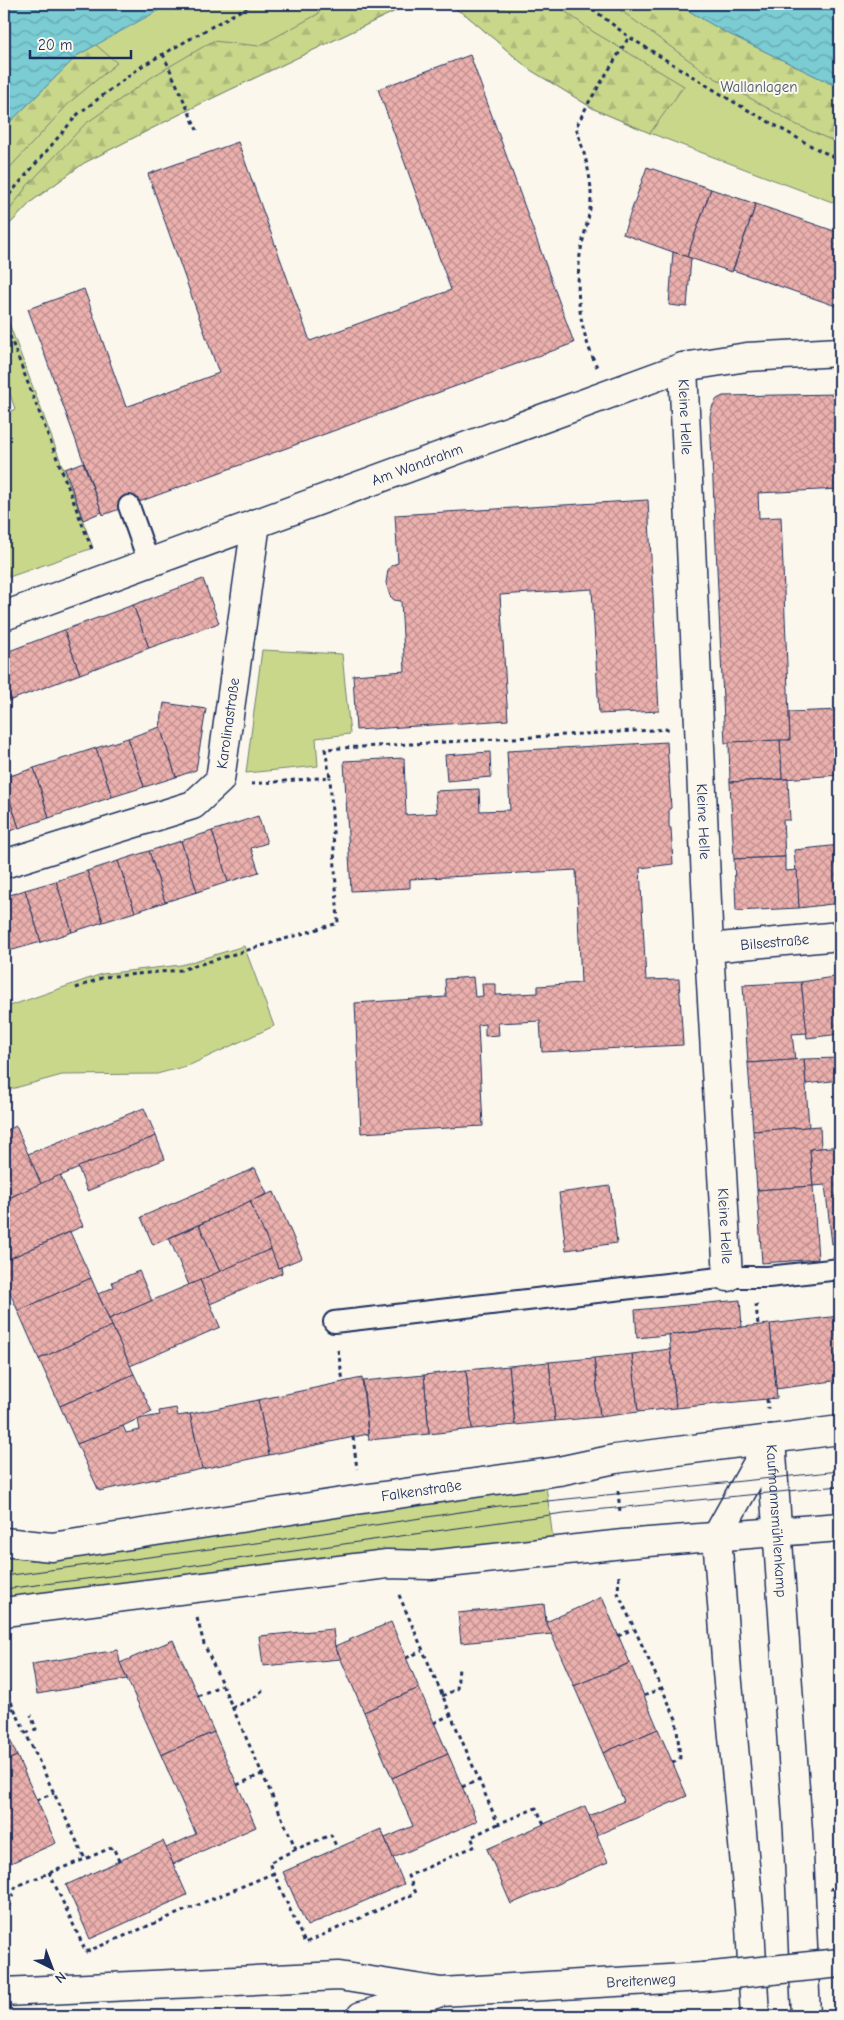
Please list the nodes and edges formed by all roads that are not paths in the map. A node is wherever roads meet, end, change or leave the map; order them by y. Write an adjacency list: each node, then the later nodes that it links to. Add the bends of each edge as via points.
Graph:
1 (840, 352): 2 (main road, Am Wandrahm, via 747,357)
2 (683, 367): 4 (main road, Am Wandrahm); 9 (main road, Kleine Helle)
3 (129, 506): 5 (lane)
4 (256, 523): 5 (main road, Am Wandrahm); 7 (main road, Karolinastraße, via 220,780 193,805)
5 (150, 562): 6 (main road, Am Wandrahm)
6 (4, 616)
7 (4, 864)
8 (840, 936): 9 (main road, Bilsestraße)
9 (709, 948): 11 (main road, Kleine Helle)
10 (840, 1269): 11 (lane, via 768,1277)
11 (728, 1277): 12 (lane)
12 (334, 1322)
13 (840, 1430): 14 (main road, Falkenstraße)
14 (772, 1438): 16 (main road, Kaufmannsmühlenkamp); 17 (main road, Kaufmannsmühlenkamp); 18 (main road, Falkenstraße, via 615,1459 560,1471 52,1547)
15 (840, 1527): 16 (main road)
16 (778, 1531): 17 (main road); 25 (main road, Kaufmannsmühlenkamp, via 798,1832)
17 (717, 1536): 19 (main road, via 430,1565 387,1564); 24 (main road)
18 (4, 1542)
19 (4, 1612)
20 (840, 1963): 22 (main road, Breitenweg, bridge, via 703,1977)
21 (4, 1992): 22 (main road, via 339,1976)
22 (441, 1992): 23 (main road)
23 (361, 2016)
24 (755, 2016)
25 (806, 2016)

